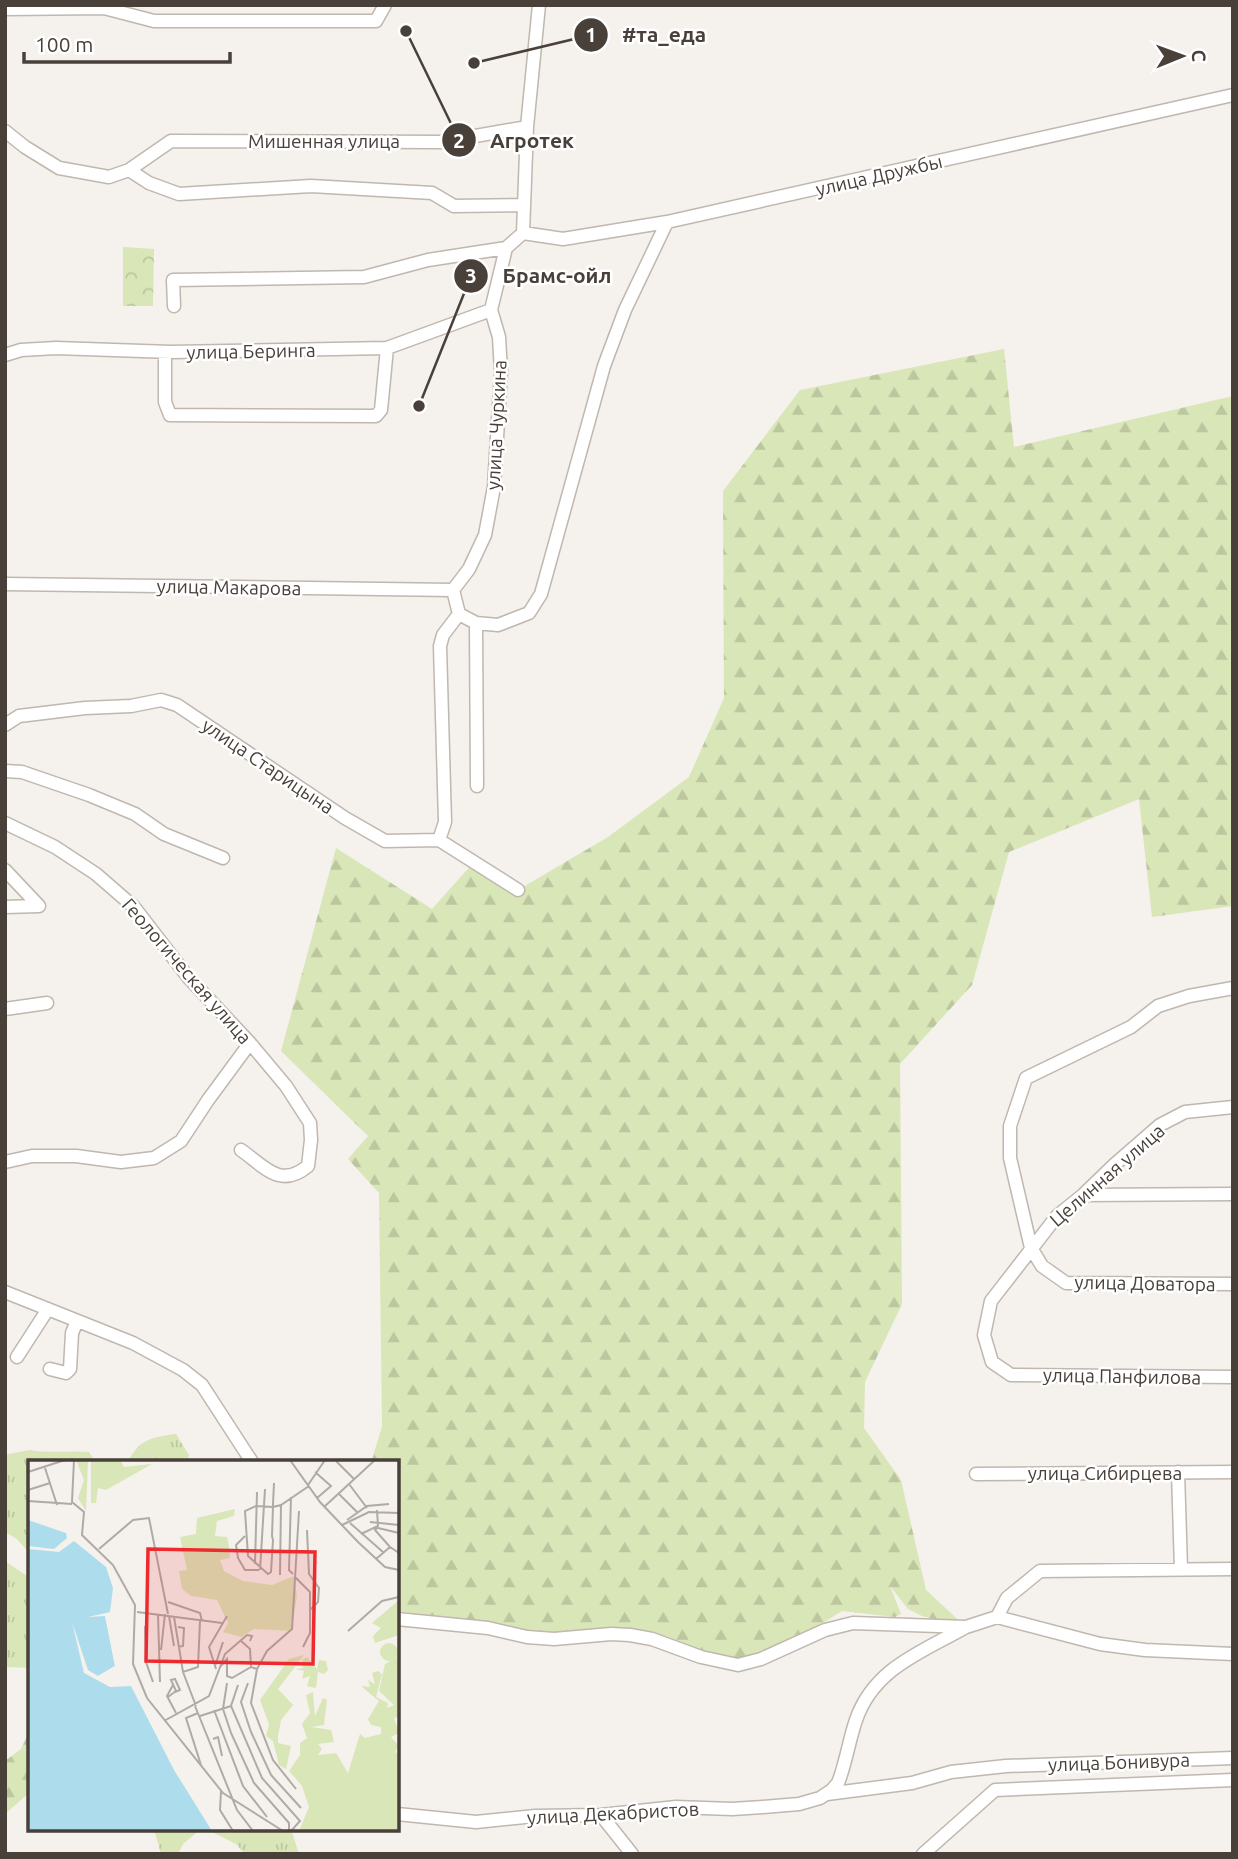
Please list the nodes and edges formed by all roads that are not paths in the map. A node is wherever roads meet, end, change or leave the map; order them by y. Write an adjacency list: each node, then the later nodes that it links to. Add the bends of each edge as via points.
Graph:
1 (385, 5): 3 (street, via 376,20 154,21 104,8)
2 (539, 5): 5 (street)
3 (5, 9)
4 (1233, 95): 9 (street, улица Дружбы)
5 (527, 127): 7 (street, Мишенная улица, via 441,142 172,141); 8 (street)
6 (5, 131): 7 (street, Мишенная улица, via 59,168 109,177)
7 (129, 170): 8 (street, via 179,194 311,186 432,193 454,206)
8 (524, 205): 10 (street)
9 (667, 222): 10 (street, улица Дружбы, via 563,239); 20 (street, via 604,366 541,594 529,613 499,625)
10 (523, 233): 11 (street)
11 (506, 248): 12 (street, via 428,260 365,277 173,281); 13 (street, улица Чуркина)
12 (174, 306)
13 (491, 310): 14 (street, улица Беринга); 18 (street, улица Чуркина, via 499,337 501,372 495,487 485,535)
14 (387, 348): 15 (street, улица Беринга); 15 (street, via 381,410 376,416 170,415 165,402)
15 (165, 352): 16 (street, улица Беринга, via 56,348)
16 (5, 355)
17 (5, 584): 18 (street, улица Макарова)
18 (453, 590): 19 (street)
19 (459, 614): 20 (street); 25 (street, via 440,646 445,822)
20 (476, 623): 23 (street)
21 (5, 725): 25 (street, улица Старицына, via 19,716 162,700 177,705 385,841)
22 (5, 771): 26 (street, via 22,772 89,795)
23 (477, 786)
24 (5, 823): 33 (street, Геологическая улица, via 55,847 134,907 188,977)
25 (439, 840): 28 (street)
26 (223, 858)
27 (5, 870): 29 (street, via 38,906)
28 (518, 890)
29 (5, 907)
30 (1233, 988): 39 (street, via 1158,1006 1131,1027 1026,1078 1010,1126 1010,1158)
31 (47, 1003): 32 (street)
32 (5, 1009)
33 (250, 1043): 35 (street, Геологическая улица, via 310,1123 311,1140 308,1166 296,1176 283,1177); 36 (street, via 181,1141 154,1158 121,1162 32,1156)
34 (1233, 1107): 37 (street, Целинная улица, via 1185,1112 1160,1125)
35 (241, 1150)
36 (5, 1162)
37 (1083, 1195): 38 (street); 39 (street, Целинная улица, via 1057,1216)
38 (1233, 1195)
39 (1031, 1248): 40 (street, улица Доватора, via 1042,1266 1066,1283); 46 (street, Целинная улица, via 991,1301 984,1335 992,1362)
40 (1233, 1284)
41 (5, 1292): 42 (street)
42 (48, 1309): 43 (street); 44 (street)
43 (77, 1321): 45 (street, via 70,1369 66,1373); 48 (street, via 133,1343 202,1385)
44 (17, 1357)
45 (50, 1369)
46 (1011, 1375): 47 (street, улица Панфилова)
47 (1233, 1377)
48 (251, 1460)
49 (1178, 1472): 50 (street, улица Сибирцева); 51 (street, улица Сибирцева); 52 (street)
50 (1233, 1472)
51 (976, 1474)
52 (1181, 1569): 53 (street); 54 (street, via 1040,1571 1007,1598)
53 (1233, 1569)
54 (997, 1617): 56 (street); 57 (street, via 1100,1644)
55 (399, 1619): 56 (street, via 554,1639 630,1635 738,1665 853,1623)
56 (966, 1627): 61 (street, via 892,1668 873,1686 855,1721 842,1774)
57 (1233, 1654)
58 (1233, 1758): 59 (street, улица Бонивура)
59 (1006, 1766): 61 (street, улица Декабристов)
60 (1233, 1780): 65 (street, via 995,1790)
61 (827, 1794): 63 (street, улица Декабристов, via 779,1806 676,1807)
62 (399, 1813): 63 (street, улица Декабристов, via 476,1822)
63 (601, 1815): 64 (street)
64 (632, 1854)
65 (922, 1854)

